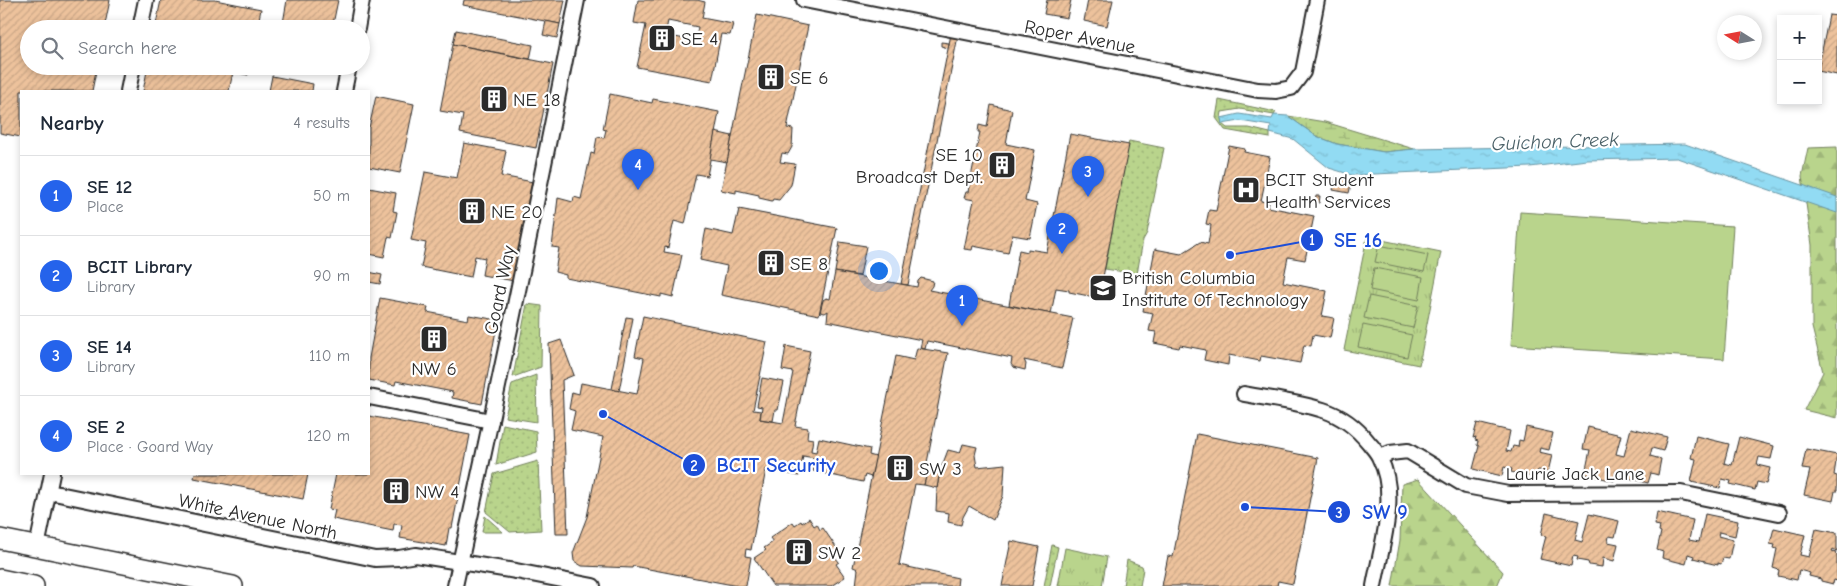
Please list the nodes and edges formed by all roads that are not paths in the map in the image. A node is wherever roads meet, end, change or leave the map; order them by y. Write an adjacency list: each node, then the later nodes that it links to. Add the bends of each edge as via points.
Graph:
1 (146, 0): 6 (street)
2 (362, 0): 7 (street)
3 (577, 0): 14 (street, Goard Way)
4 (804, 0): 5 (street, Roper Avenue, via 1276,91 1291,88 1303,72)
5 (1317, 0)
6 (142, 20)
7 (359, 20)
8 (131, 75): 10 (street)
9 (347, 75): 11 (street)
10 (128, 90)
11 (344, 90)
12 (1244, 394): 15 (street, via 1322,410 1340,417 1364,437)
13 (370, 397): 14 (street)
14 (491, 421): 21 (street, Goard Way)
15 (1380, 458): 18 (street, Laurie Jack Lane, via 1390,452 1408,451 1466,486 1508,494 1681,493); 27 (street, via 1386,475 1389,503)
16 (52, 475): 17 (street)
17 (48, 492): 20 (street); 21 (street, White Avenue North, via 375,559 416,555)
18 (1779, 513)
19 (0, 540): 20 (main road)
20 (38, 547): 24 (main road)
21 (460, 562): 25 (street, Goard Way); 26 (street, White Avenue North)
22 (0, 579): 23 (main road)
23 (34, 586)
24 (233, 586)
25 (455, 586)
26 (593, 586)
27 (1374, 586)

